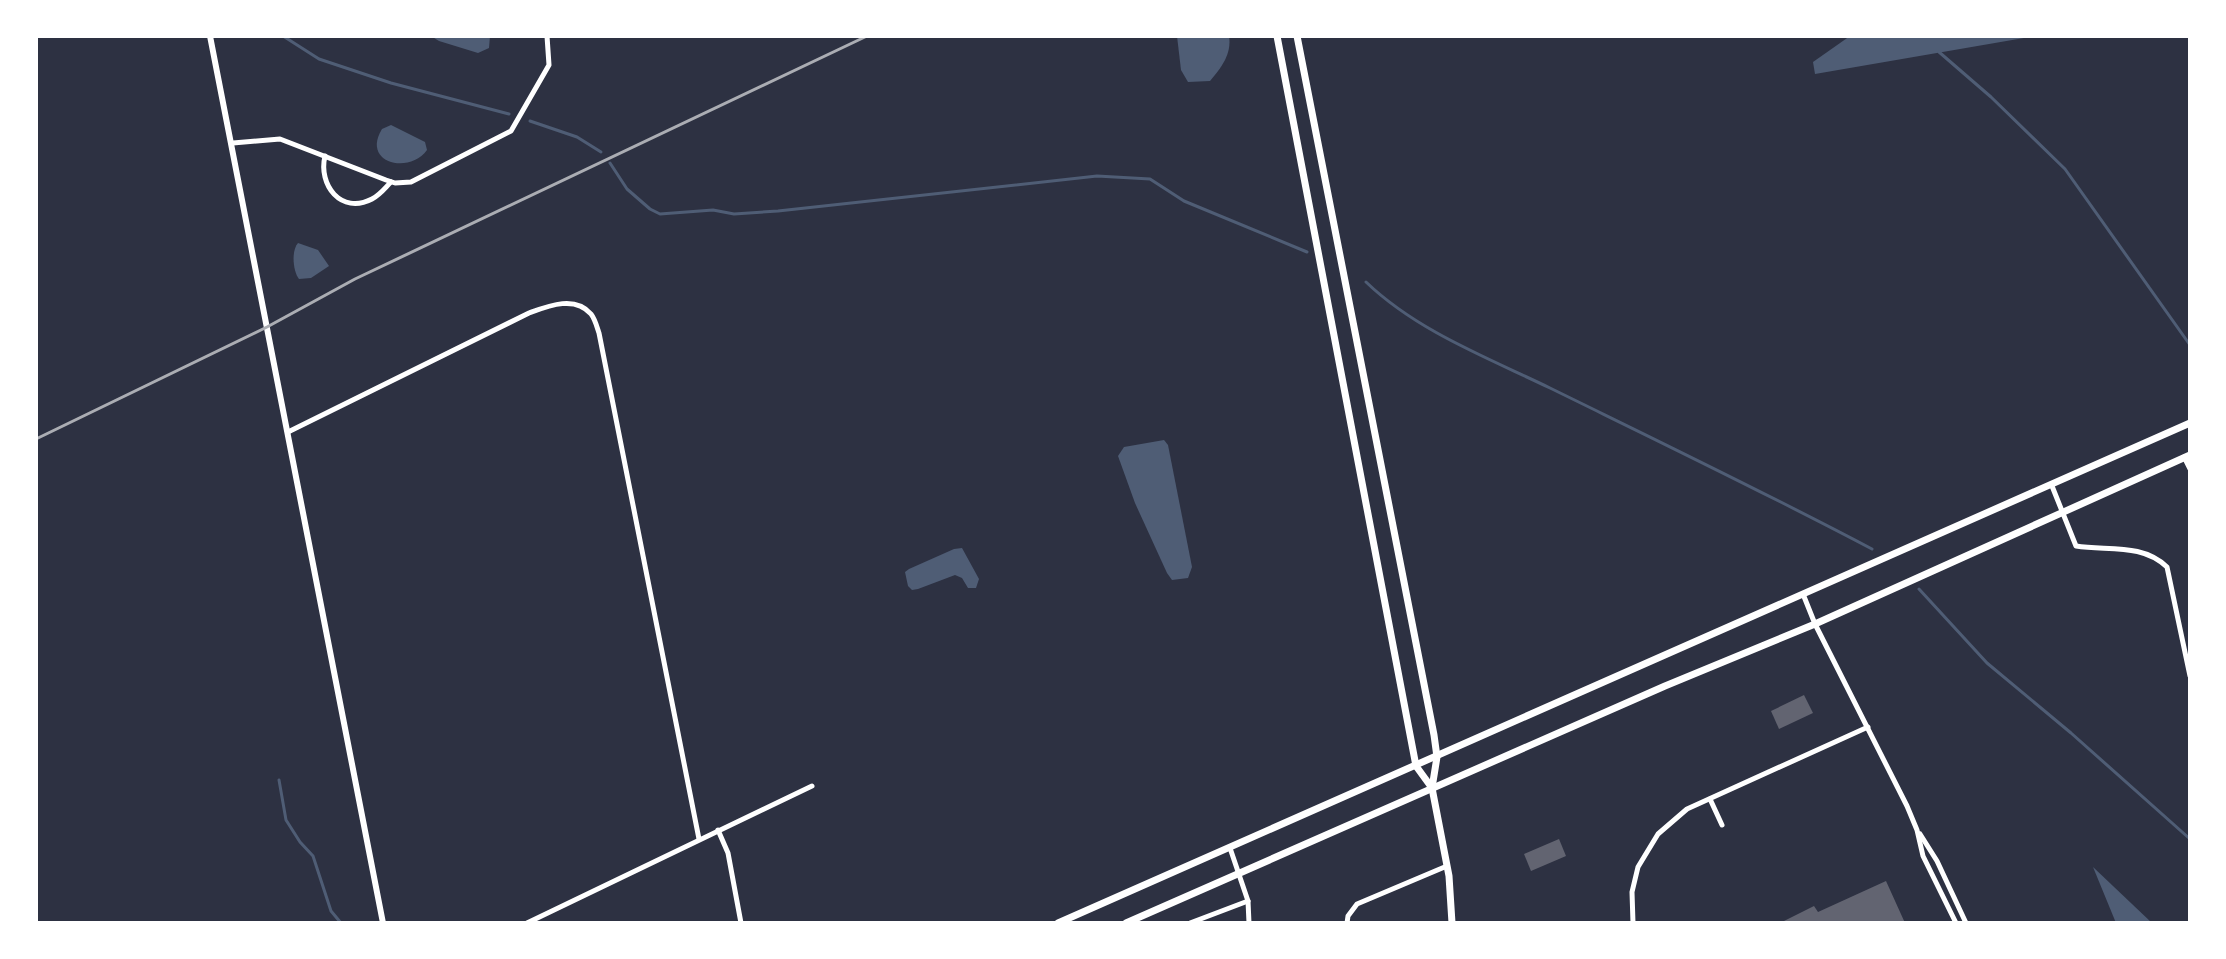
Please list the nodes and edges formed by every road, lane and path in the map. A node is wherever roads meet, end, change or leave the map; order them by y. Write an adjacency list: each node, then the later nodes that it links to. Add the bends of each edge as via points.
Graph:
1 (210, 36): 5 (street)
2 (547, 36): 7 (street, via 549,65 512,129 418,179)
3 (1277, 36): 19 (main road)
4 (1297, 36): 18 (main road)
5 (233, 143): 6 (street, via 273,138); 9 (street)
6 (325, 156): 7 (street); 7 (street, via 327,188 343,201 374,198)
7 (391, 182)
8 (2190, 423): 12 (main road)
9 (288, 432): 26 (street, via 529,313 557,303 591,314 599,333); 31 (street)
10 (2187, 456): 11 (street); 13 (main road)
11 (2190, 469)
12 (2052, 486): 13 (street); 14 (main road)
13 (2061, 513): 15 (main road); 16 (street, via 2076,546 2142,551 2167,567)
14 (1803, 594): 15 (street); 18 (main road)
15 (1815, 624): 17 (street); 21 (main road)
16 (2190, 676)
17 (1868, 727): 22 (street); 25 (street)
18 (1437, 757): 19 (main road); 21 (main road)
19 (1416, 766): 21 (main road); 27 (main road)
20 (812, 786): 24 (street)
21 (1432, 788): 28 (main road); 29 (main road)
22 (1710, 799): 23 (street); 40 (street, via 1687,809 1649,848 1632,892)
23 (1722, 825)
24 (718, 830): 26 (street); 33 (street, via 728,853)
25 (1917, 830): 41 (street, via 1923,856); 42 (street)
26 (699, 839): 32 (street)
27 (1230, 848): 29 (street); 34 (main road)
28 (1448, 866): 38 (street, via 1357,904); 39 (main road)
29 (1239, 873): 30 (street); 35 (main road)
30 (1248, 901): 36 (street); 37 (street)
31 (383, 923)
32 (527, 923)
33 (741, 923)
34 (1058, 923)
35 (1126, 923)
36 (1190, 923)
37 (1249, 923)
38 (1347, 923)
39 (1452, 923)
40 (1633, 923)
41 (1956, 923)
42 (1966, 923)

